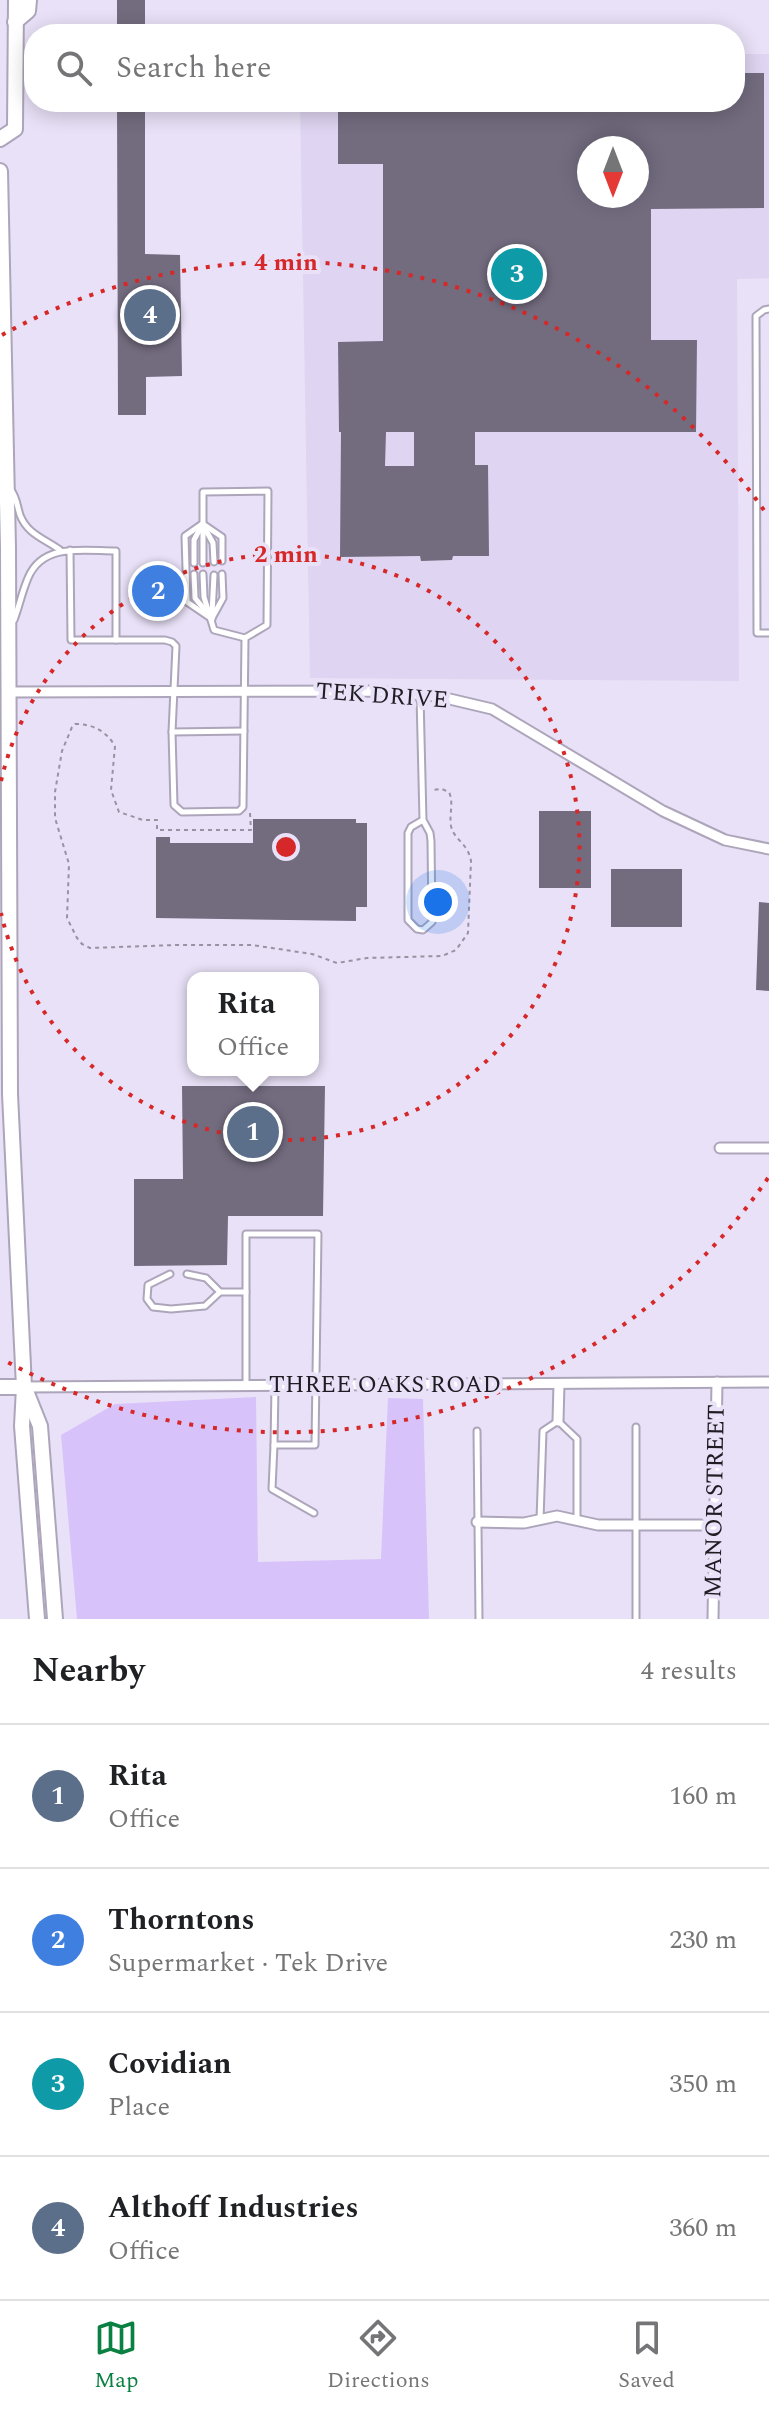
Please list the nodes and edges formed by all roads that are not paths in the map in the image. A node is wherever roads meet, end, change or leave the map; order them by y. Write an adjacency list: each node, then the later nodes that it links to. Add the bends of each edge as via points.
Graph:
1 (16, 0): 3 (main road)
2 (29, 0): 3 (main road, via 28,11)
3 (15, 22): 4 (main road, via 15,129)
4 (0, 139)
5 (0, 174): 7 (main road)
6 (769, 309): 22 (lane, via 756,316 756,395 757,633)
7 (6, 481): 9 (main road); 11 (lane, via 34,535)
8 (203, 524): 12 (lane, via 222,537); 13 (lane, via 213,543); 14 (lane, via 194,540); 15 (lane); 20 (lane, via 185,536 185,589 187,602); 23 (lane, via 203,492 268,491 267,625)
9 (4, 548): 21 (main road)
10 (70, 550): 11 (lane); 24 (lane, via 71,640); 24 (lane, via 116,551)
11 (61, 551): 21 (lane, via 33,568)
12 (222, 561)
13 (214, 562)
14 (194, 563)
15 (203, 563)
16 (194, 574): 20 (lane, via 195,598)
17 (203, 574): 20 (lane)
18 (222, 574): 20 (lane, via 223,598)
19 (214, 575): 20 (lane)
20 (212, 619): 23 (lane, via 214,630)
21 (8, 632): 27 (main road)
22 (769, 633)
23 (245, 638): 26 (lane)
24 (116, 640): 25 (lane, via 172,642)
25 (173, 691): 26 (street, TEK DRIVE); 27 (street, TEK DRIVE); 30 (lane)
26 (245, 691): 28 (street, TEK DRIVE); 29 (lane)
27 (8, 692): 46 (main road, via 10,1094)
28 (420, 695): 31 (lane); 32 (street, TEK DRIVE, via 492,709 663,811 725,840)
29 (244, 731): 30 (lane); 30 (lane, via 242,809 182,812 174,805)
30 (172, 732)
31 (423, 820): 31 (lane, via 431,841 432,922 423,930 408,920 408,833)
32 (769, 849)
33 (720, 1148): 34 (street)
34 (769, 1148)
35 (170, 1274): 37 (lane, via 148,1285 147,1299 153,1307 205,1306)
36 (187, 1274): 37 (lane, via 206,1278)
37 (220, 1292): 38 (lane)
38 (246, 1292): 42 (lane); 44 (lane, via 246,1234 318,1234)
39 (717, 1382): 40 (street, THREE OAKS ROAD); 41 (street, THREE OAKS ROAD); 56 (street, MANOR STREET)
40 (769, 1382)
41 (559, 1384): 44 (street, THREE OAKS ROAD); 47 (street)
42 (246, 1386): 43 (street, THREE OAKS ROAD); 46 (street, THREE OAKS ROAD)
43 (275, 1386): 44 (street, THREE OAKS ROAD); 50 (lane)
44 (317, 1386): 50 (lane, via 315,1445)
45 (0, 1387): 46 (main road, THREE OAKS ROAD)
46 (24, 1387): 57 (main road, via 22,1426); 58 (main road, via 40,1426)
47 (558, 1421): 52 (lane, via 543,1431); 53 (lane, via 577,1439)
48 (636, 1427): 55 (lane)
49 (477, 1431): 54 (lane)
50 (274, 1445): 51 (lane, via 272,1489)
51 (314, 1513)
52 (540, 1520): 53 (street, via 557,1516); 54 (street)
53 (577, 1521): 55 (street)
54 (477, 1522): 59 (lane)
55 (637, 1525): 56 (street); 60 (lane)
56 (714, 1525): 61 (street, MANOR STREET)
57 (37, 1619)
58 (55, 1619)
59 (479, 1619)
60 (636, 1619)
61 (713, 1619)

